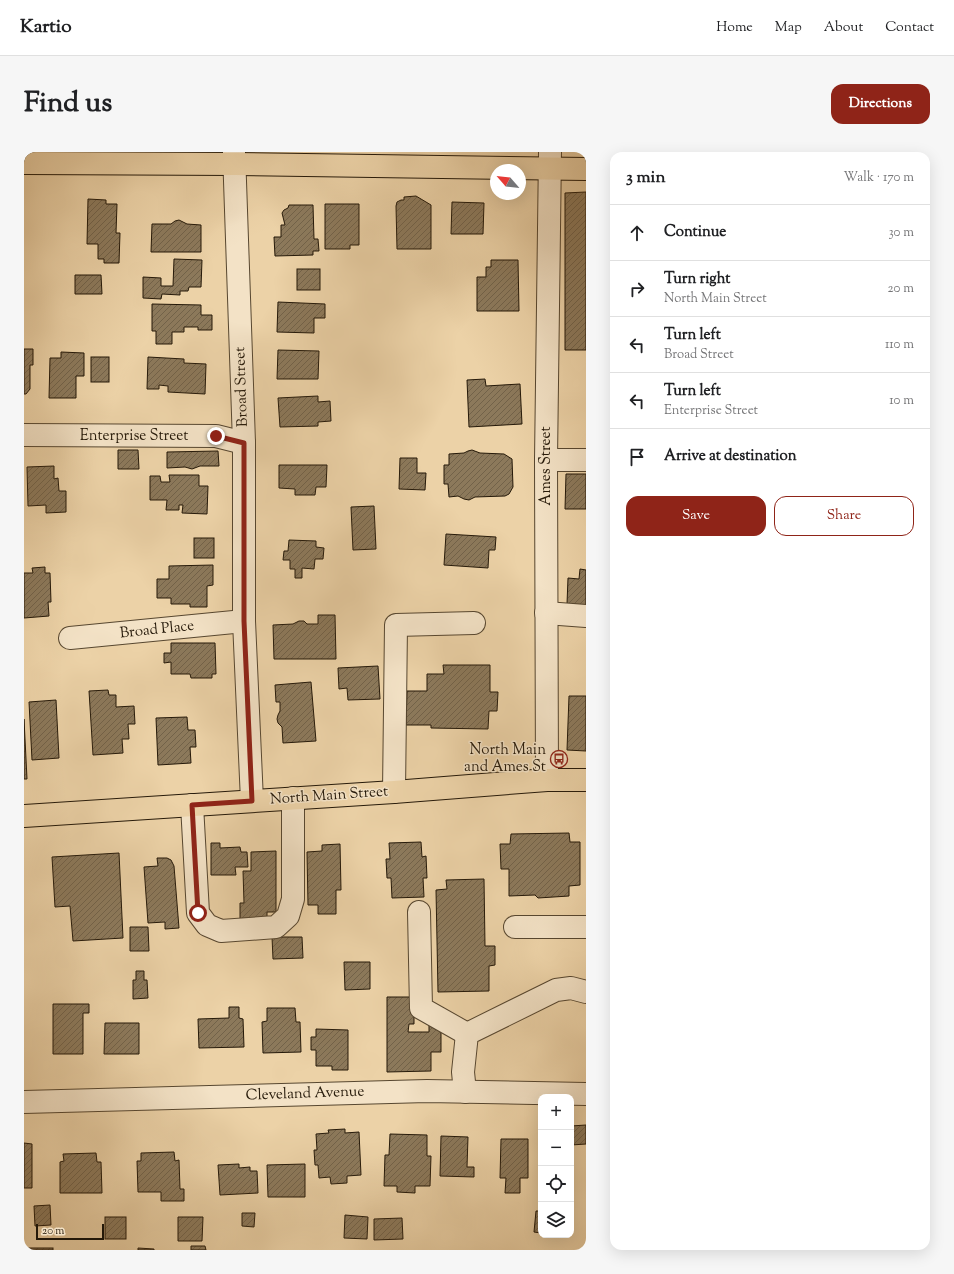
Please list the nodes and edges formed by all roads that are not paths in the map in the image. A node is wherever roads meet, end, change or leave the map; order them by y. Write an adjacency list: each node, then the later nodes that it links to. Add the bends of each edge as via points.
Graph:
1 (235, 158): 2 (main road); 4 (main road); 7 (street, Broad Street)
2 (287, 158): 3 (main road)
3 (550, 160): 5 (main road); 8 (street, Ames Street)
4 (24, 163)
5 (586, 169)
6 (24, 435): 7 (street, Enterprise Street, via 216,436)
7 (244, 443): 12 (street, Broad Street)
8 (546, 460): 9 (street); 10 (street, Ames Street)
9 (586, 460)
10 (546, 613): 11 (street); 15 (street, Ames Street)
11 (586, 616)
12 (244, 621): 14 (street, Broad Place); 19 (street, Broad Street)
13 (474, 623): 17 (street, via 396,625)
14 (70, 638)
15 (547, 780): 16 (main road, North Main Street); 17 (main road, North Main Street)
16 (586, 780)
17 (394, 792): 18 (main road, North Main Street)
18 (293, 798): 19 (main road, North Main Street); 20 (street, via 293,899 288,916 276,928 221,931 207,925 198,913)
19 (252, 801): 20 (main road, North Main Street)
20 (192, 805): 21 (main road, North Main Street)
21 (24, 816)
22 (419, 912): 26 (street, via 421,1008)
23 (514, 927): 24 (street)
24 (586, 927)
25 (586, 992): 26 (street, via 571,988 556,990)
26 (467, 1034): 27 (street, via 463,1072)
27 (465, 1092): 28 (street, Cleveland Avenue); 29 (street, Cleveland Avenue)
28 (586, 1094)
29 (24, 1102)

